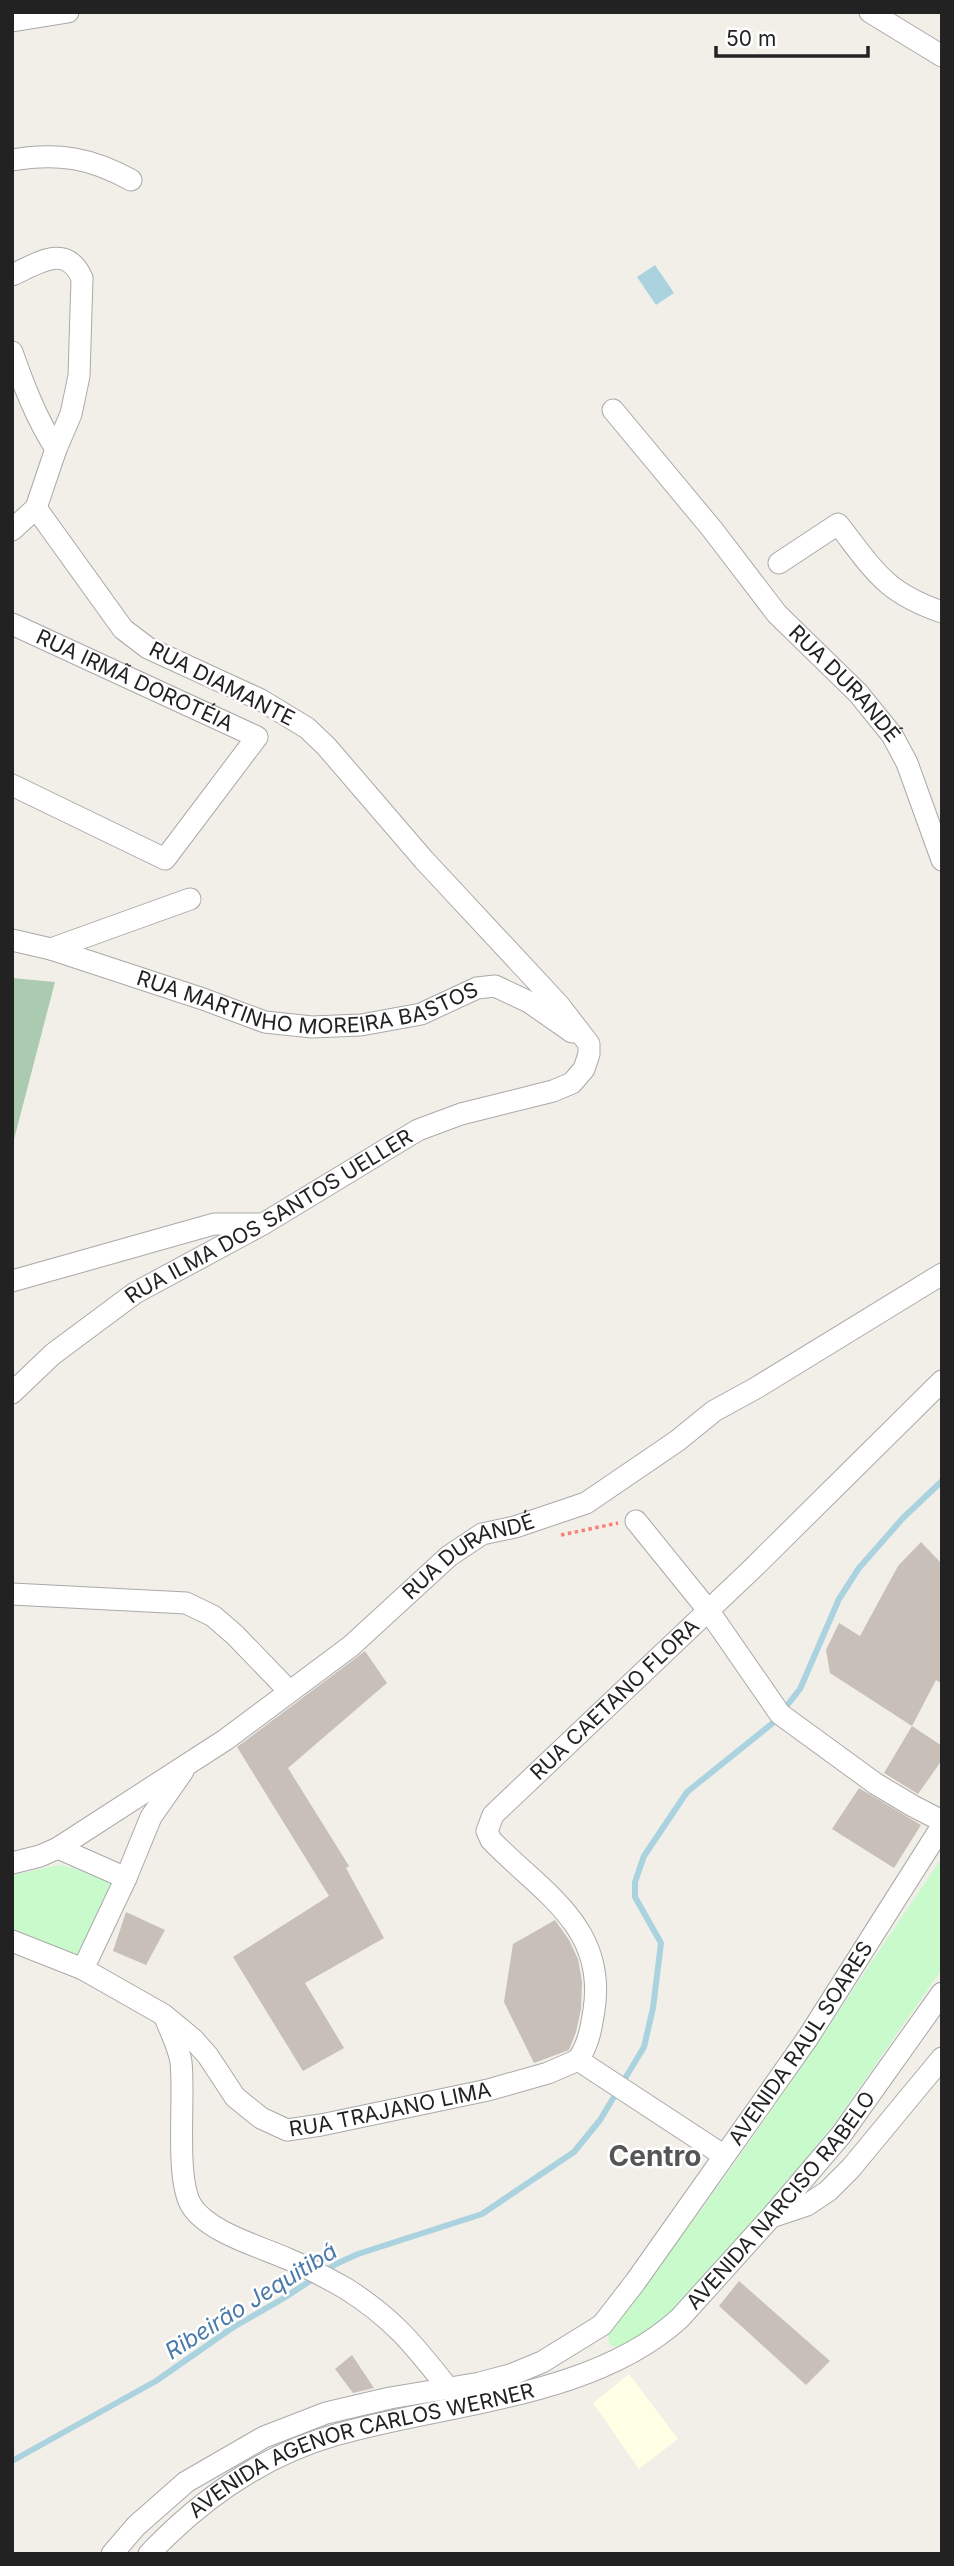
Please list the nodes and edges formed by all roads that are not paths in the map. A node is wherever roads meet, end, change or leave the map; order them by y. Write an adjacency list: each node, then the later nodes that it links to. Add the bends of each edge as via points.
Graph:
1 (68, 12): 3 (street)
2 (870, 12): 4 (street)
3 (17, 18)
4 (942, 56)
5 (12, 160): 6 (street, via 89,160)
6 (131, 180)
7 (12, 275): 10 (street, via 49,259 65,258 75,264 82,278 79,376 71,414)
8 (12, 352): 10 (street, via 42,427)
9 (613, 410): 17 (street, RUA DURANDÉ, via 777,614 858,693 892,735 907,763)
10 (56, 449): 11 (street)
11 (36, 508): 12 (street); 21 (street, RUA DIAMANTE, via 123,629 148,648 261,700 307,728 326,746)
12 (12, 530)
13 (779, 563): 14 (street, via 838,524 892,589 914,603)
14 (942, 612)
15 (12, 624): 16 (street, RUA IRMÃ DOROTÉIA, via 257,737 165,859)
16 (12, 785)
17 (942, 860)
18 (190, 899): 20 (street)
19 (12, 940): 20 (street, RUA MARTINHO MOREIRA BASTOS)
20 (51, 950): 21 (street, RUA MARTINHO MOREIRA BASTOS, via 265,1022 312,1027 361,1025 421,1014 477,988 495,986 529,1002)
21 (589, 1044): 22 (street, RUA ILMA DOS SANTOS UELLER, via 584,1069 572,1083 418,1130)
22 (263, 1224): 24 (street, via 214,1224); 26 (street, RUA ILMA DOS SANTOS UELLER, via 135,1293 53,1354)
23 (942, 1274): 30 (street, RUA DURANDÉ, via 713,1411 586,1503 482,1534 449,1556 351,1646)
24 (12, 1281)
25 (942, 1381): 29 (street, RUA CAETANO FLORA)
26 (12, 1393)
27 (636, 1521): 29 (street)
28 (12, 1594): 30 (street, via 186,1604 213,1616)
29 (708, 1610): 32 (street, via 780,1714 876,1784); 41 (street, RUA CAETANO FLORA, via 489,1822 491,1840 573,1919 584,1938 594,1967 595,2001)
30 (289, 1691): 31 (street, RUA DURANDÉ)
31 (186, 1766): 33 (street, RUA DURANDÉ); 35 (street, via 151,1817)
32 (942, 1823): 42 (street, AVENIDA RAUL SOARES, via 814,2029)
33 (58, 1848): 34 (street, RUA DURANDÉ); 35 (street)
34 (12, 1863)
35 (126, 1878): 37 (street)
36 (12, 1941): 37 (street, RUA TRAJANO LIMA)
37 (83, 1969): 39 (street, RUA TRAJANO LIMA)
38 (942, 1993): 43 (street, AVENIDA NARCISO RABELO, via 841,2135)
39 (164, 2015): 41 (street, RUA TRAJANO LIMA, via 208,2056 235,2097 261,2118 287,2130 488,2090); 47 (street, via 181,2057 184,2171 191,2205 204,2220 344,2288 397,2325)
40 (942, 2058): 43 (street, via 828,2191 807,2205)
41 (584, 2064): 42 (street)
42 (723, 2155): 44 (street, AVENIDA RAUL SOARES)
43 (772, 2217): 45 (street, AVENIDA NARCISO RABELO, via 680,2318)
44 (602, 2325): 45 (street, via 602,2344); 47 (street, AVENIDA RAUL SOARES, via 513,2374)
45 (625, 2356): 46 (street, AVENIDA NARCISO RABELO)
46 (590, 2371): 48 (street, AVENIDA AGENOR CARLOS WERNER)
47 (449, 2388): 48 (street); 49 (street, AVENIDA AGENOR CARLOS WERNER, via 326,2413 223,2458)
48 (471, 2403): 50 (street, AVENIDA AGENOR CARLOS WERNER, via 321,2440 276,2458 235,2479)
49 (168, 2496): 50 (street); 51 (street, AVENIDA AGENOR CARLOS WERNER)
50 (184, 2518): 52 (street, AVENIDA AGENOR CARLOS WERNER)
51 (112, 2554)
52 (149, 2554)

